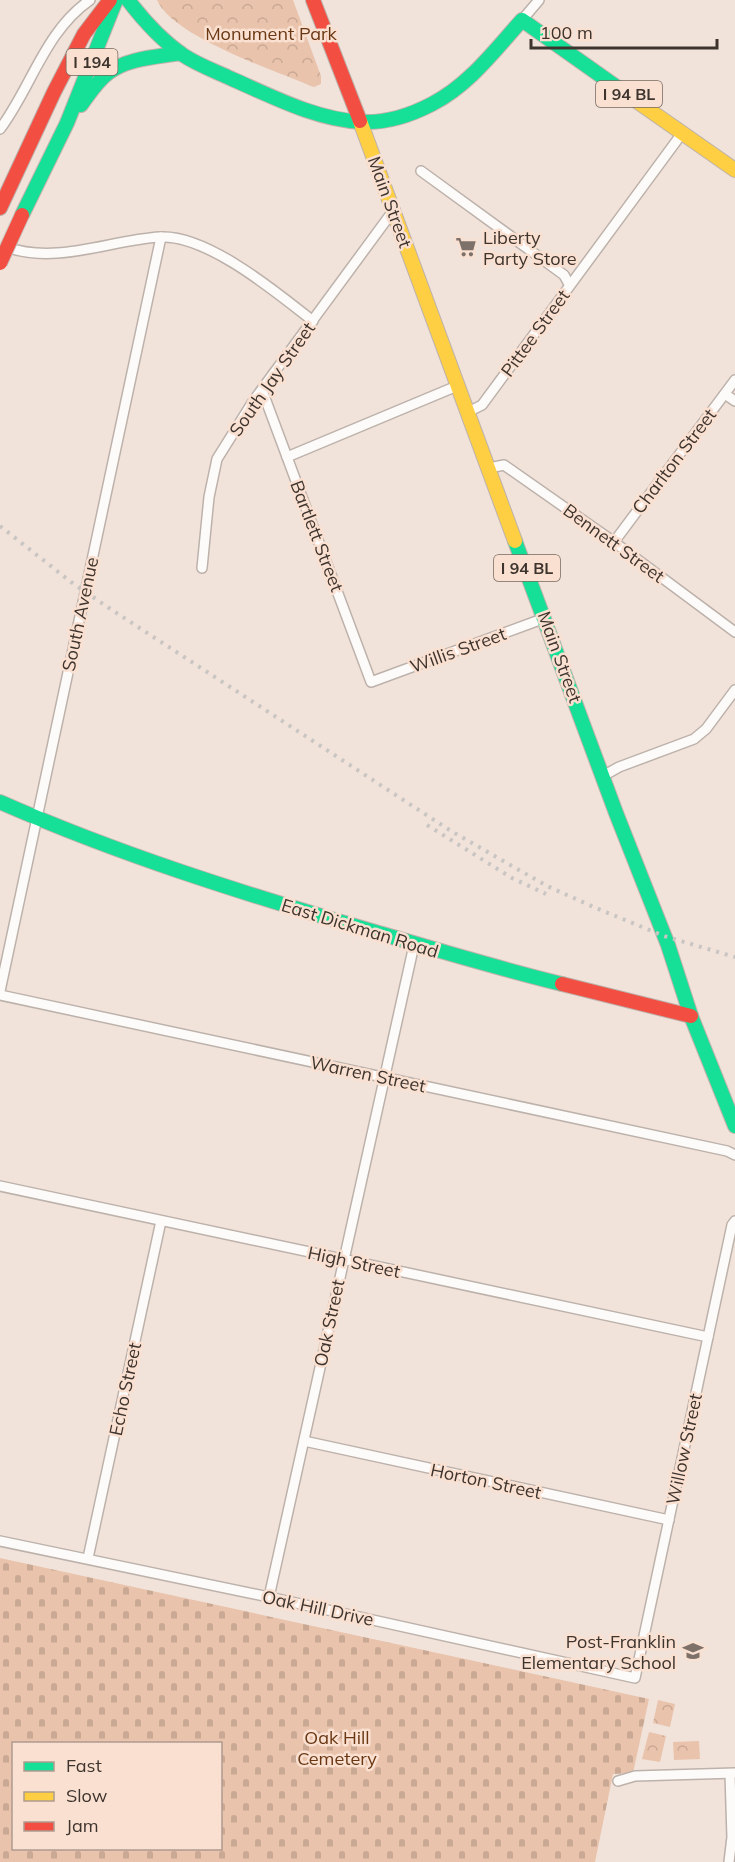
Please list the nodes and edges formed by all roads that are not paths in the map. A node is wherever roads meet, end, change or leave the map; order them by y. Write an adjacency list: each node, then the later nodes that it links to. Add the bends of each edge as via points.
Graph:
1 (90, 0): 11 (street, via 44,51)
2 (111, 0): 15 (main road, I 194, via 84,33)
3 (117, 0): 10 (main road, I 194)
4 (128, 0): 8 (main road, via 144,21)
5 (313, 0): 9 (main road, Main Street)
6 (539, 0): 7 (street)
7 (522, 20): 9 (main road, via 472,75 446,96 380,121); 12 (main road, I 94 BL)
8 (180, 53): 9 (main road, via 273,97 323,115); 10 (main road, via 112,70)
9 (360, 121): 16 (main road, Main Street / I 94 BL)
10 (67, 123): 19 (main road, I 194, bridge)
11 (0, 129)
12 (683, 132): 13 (main road, I 94 BL); 20 (street, Pittee Street)
13 (735, 170)
14 (421, 171): 20 (street, via 564,274)
15 (0, 208)
16 (393, 211): 21 (street, South Jay Street); 23 (main road, Main Street / I 94 BL)
17 (161, 237): 18 (street, via 47,254); 21 (street, via 221,255); 39 (street, South Avenue)
18 (0, 244)
19 (0, 263)
20 (569, 285): 27 (street, Pittee Street, via 482,405)
21 (314, 321): 24 (street, South Jay Street)
22 (735, 380): 25 (street, Charlton Street)
23 (458, 386): 27 (main road, Main Street / I 94 BL); 28 (street)
24 (262, 390): 28 (street, Bartlett Street); 31 (street, South Jay Street, via 218,459 209,497)
25 (725, 393): 26 (street); 30 (street, Charlton Street)
26 (735, 401)
27 (468, 412): 29 (main road, Main Street / I 94 BL)
28 (287, 457): 34 (street, Bartlett Street)
29 (489, 468): 30 (street, Bennett Street, via 504,465); 32 (main road, Main Street / I 94 BL)
30 (614, 542): 33 (street, Bennett Street)
31 (202, 568)
32 (545, 618): 34 (street, Willis Street); 36 (main road, Main Street / I 94 BL)
33 (735, 632)
34 (371, 682)
35 (735, 690): 36 (street, via 694,739)
36 (603, 776): 42 (main road, Main Street / I 94 BL)
37 (0, 802): 39 (main road, East Dickman Road)
38 (0, 812): 39 (main road, East Dickman Road)
39 (36, 818): 40 (main road, East Dickman Road, via 148,860); 41 (street, South Avenue)
40 (414, 945): 42 (main road, East Dickman Road); 43 (street, Oak Street)
41 (0, 993): 43 (street, Warren Street)
42 (691, 1016): 44 (main road, Main Street)
43 (383, 1078): 45 (street, Warren Street); 49 (street, Oak Street)
44 (735, 1126)
45 (735, 1155)
46 (0, 1186): 47 (street, High Street)
47 (161, 1221): 49 (street, High Street); 54 (street, Echo Street)
48 (735, 1221): 50 (street, Willow Street)
49 (343, 1259): 50 (street, High Street); 51 (street, Oak Street)
50 (708, 1337): 52 (street, Willow Street)
51 (304, 1441): 52 (street, Horton Street); 55 (street, Oak Street)
52 (669, 1520): 56 (street, Willow Street)
53 (0, 1541): 54 (street, Oak Hill Drive)
54 (88, 1558): 55 (street, Oak Hill Drive)
55 (269, 1597): 56 (street, Oak Hill Drive)
56 (635, 1678)
57 (732, 1774): 58 (street, via 635,1776); 59 (street)
58 (618, 1781)
59 (729, 1862)

